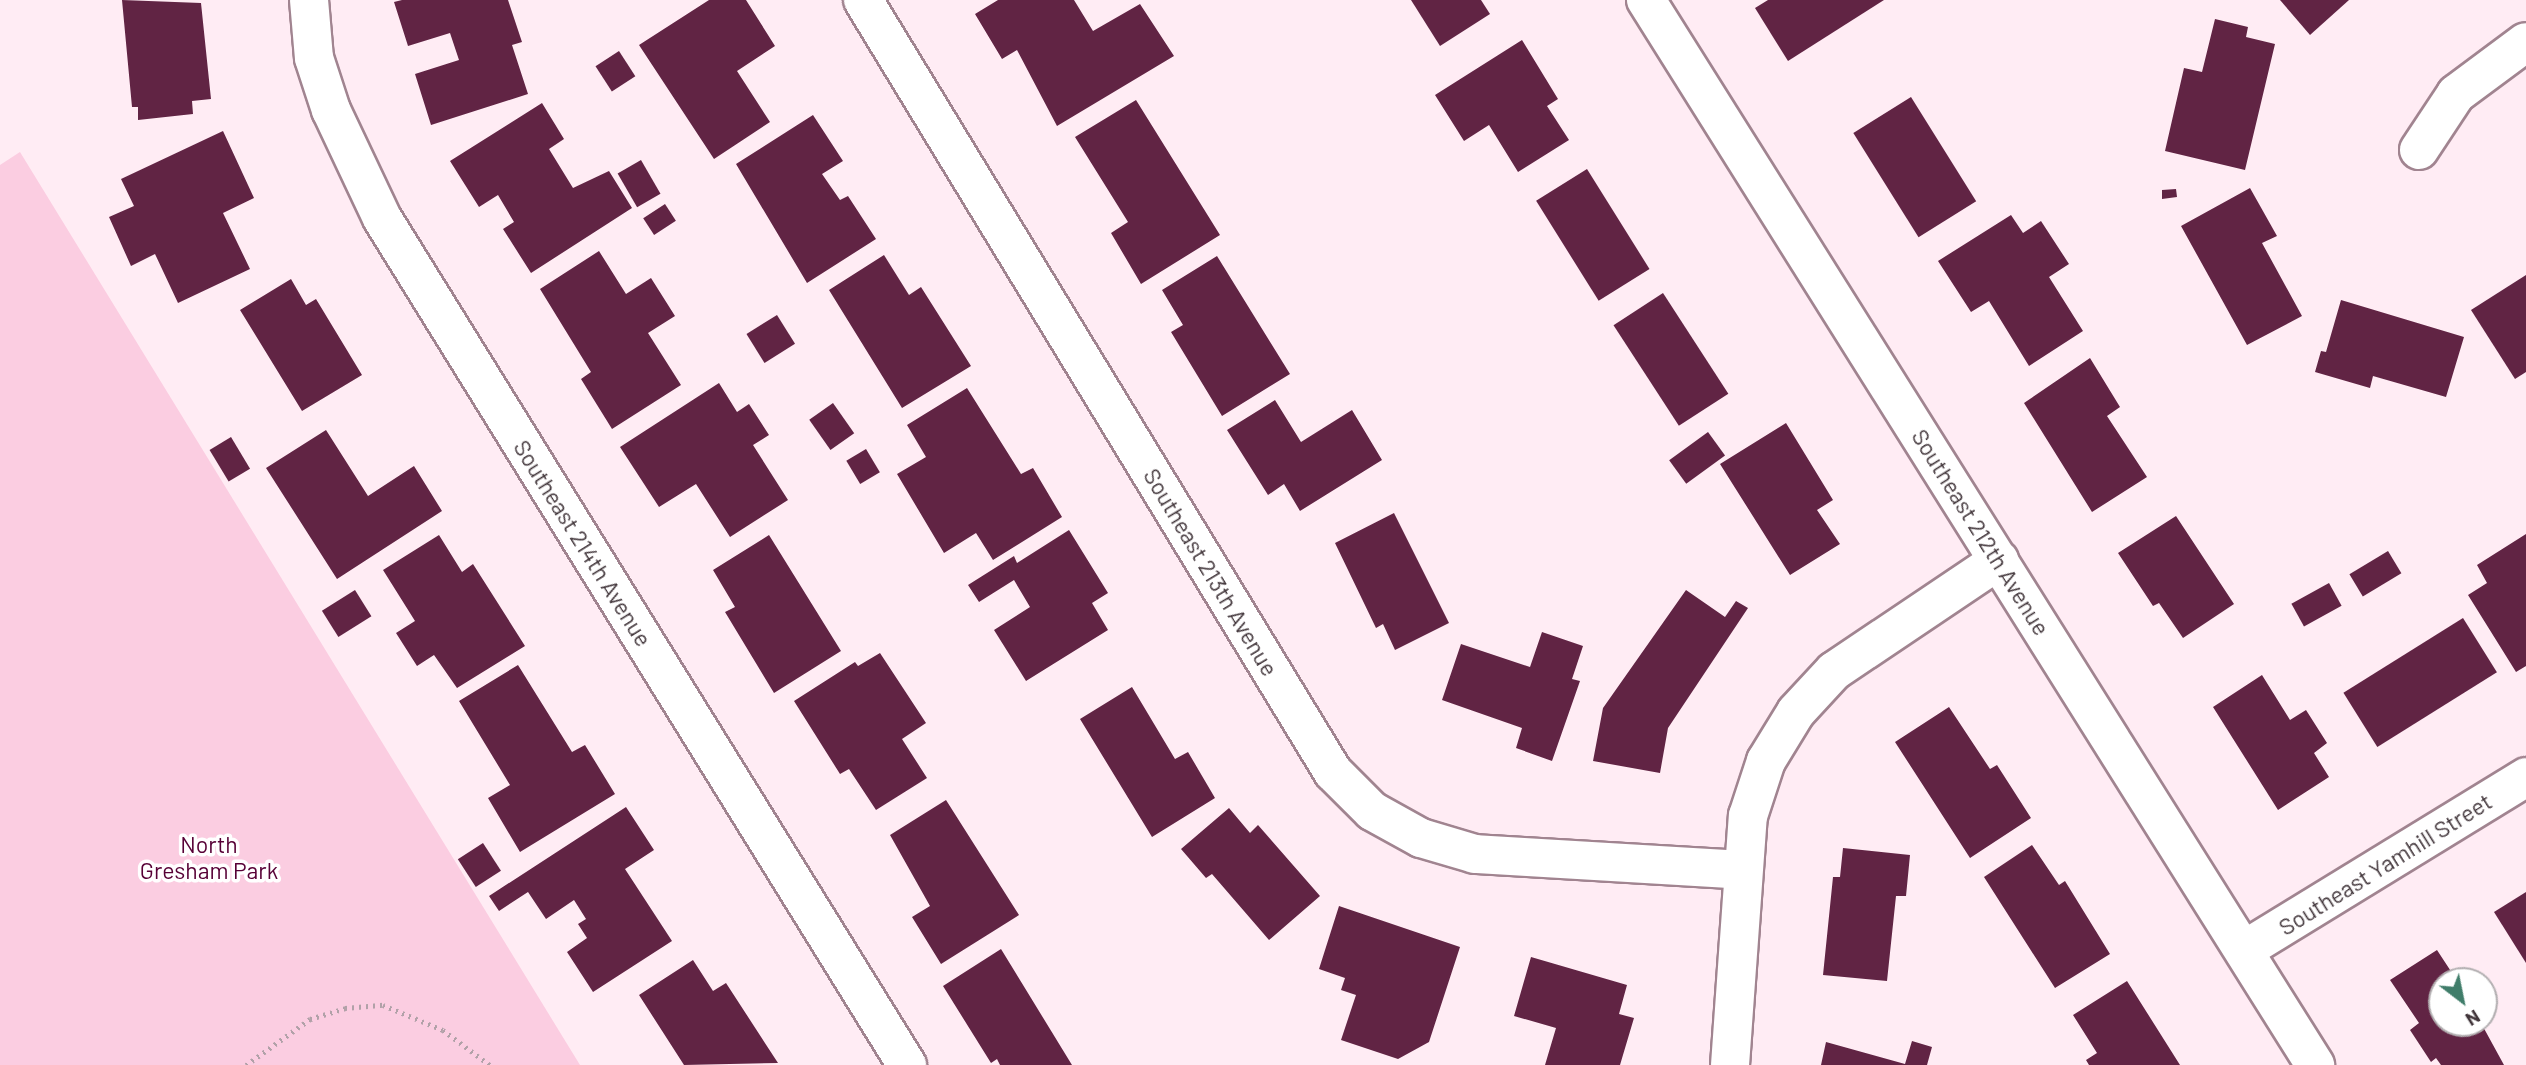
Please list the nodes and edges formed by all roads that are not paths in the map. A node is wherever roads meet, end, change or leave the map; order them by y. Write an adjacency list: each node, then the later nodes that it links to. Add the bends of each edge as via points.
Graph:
1 (309, 0): 10 (street, Southeast 214th Avenue, via 314,58 331,110 382,218)
2 (863, 0): 8 (street, Southeast 213th Avenue, via 1333,772 1373,811 1422,838 1475,854)
3 (1646, 0): 6 (street, Southeast 212th Avenue)
4 (2526, 42): 5 (street, via 2456,94)
5 (2419, 150)
6 (1999, 560): 8 (street, via 1834,671 1797,712 1766,761 1748,816); 9 (street, Southeast 212th Avenue)
7 (2526, 777): 9 (street, Southeast Yamhill Street)
8 (1741, 870): 11 (street)
9 (2244, 950): 12 (street, Southeast 212th Avenue)
10 (907, 1065)
11 (1730, 1065)
12 (2315, 1065)

